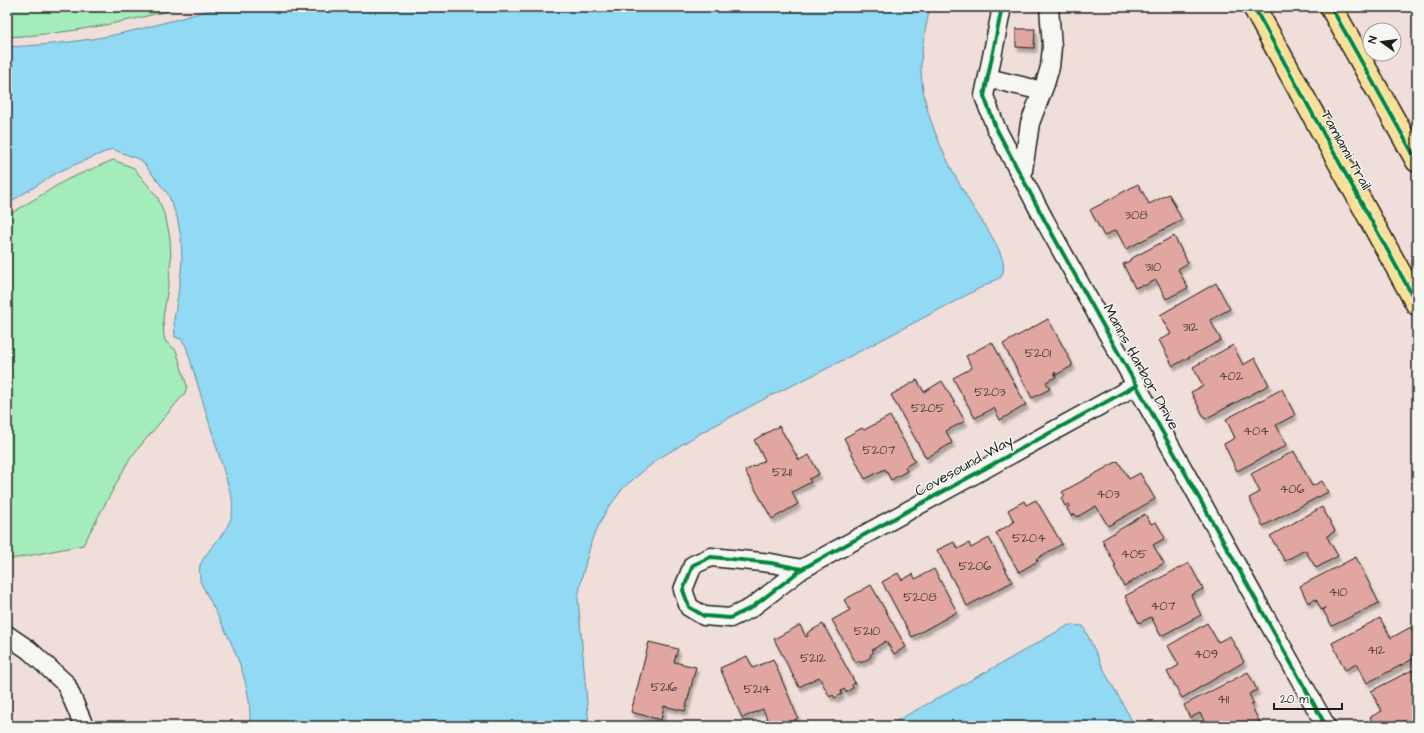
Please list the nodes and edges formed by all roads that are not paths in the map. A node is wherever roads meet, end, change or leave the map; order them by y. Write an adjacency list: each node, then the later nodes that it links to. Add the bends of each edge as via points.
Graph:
1 (1002, 7): 5 (street, Manns Harbor Drive)
2 (1049, 7): 6 (street, via 1052,47 1050,67)
3 (1254, 7): 9 (main road, Tamiami Trail)
4 (1332, 7): 7 (main road)
5 (988, 78): 6 (street); 8 (street, Manns Harbor Drive, via 984,96 996,128)
6 (1042, 91): 8 (street, via 1030,123)
7 (1417, 162)
8 (1022, 177): 10 (street, Manns Harbor Drive)
9 (1417, 304)
10 (1137, 385): 11 (street, Covesound Way); 14 (street, Manns Harbor Drive)
11 (802, 569): 11 (street, Covesound Way, via 711,557 693,565 683,590 689,607 704,616 730,618 751,608)
12 (7, 635): 13 (street, via 29,650 66,684)
13 (84, 726)
14 (1326, 726)

